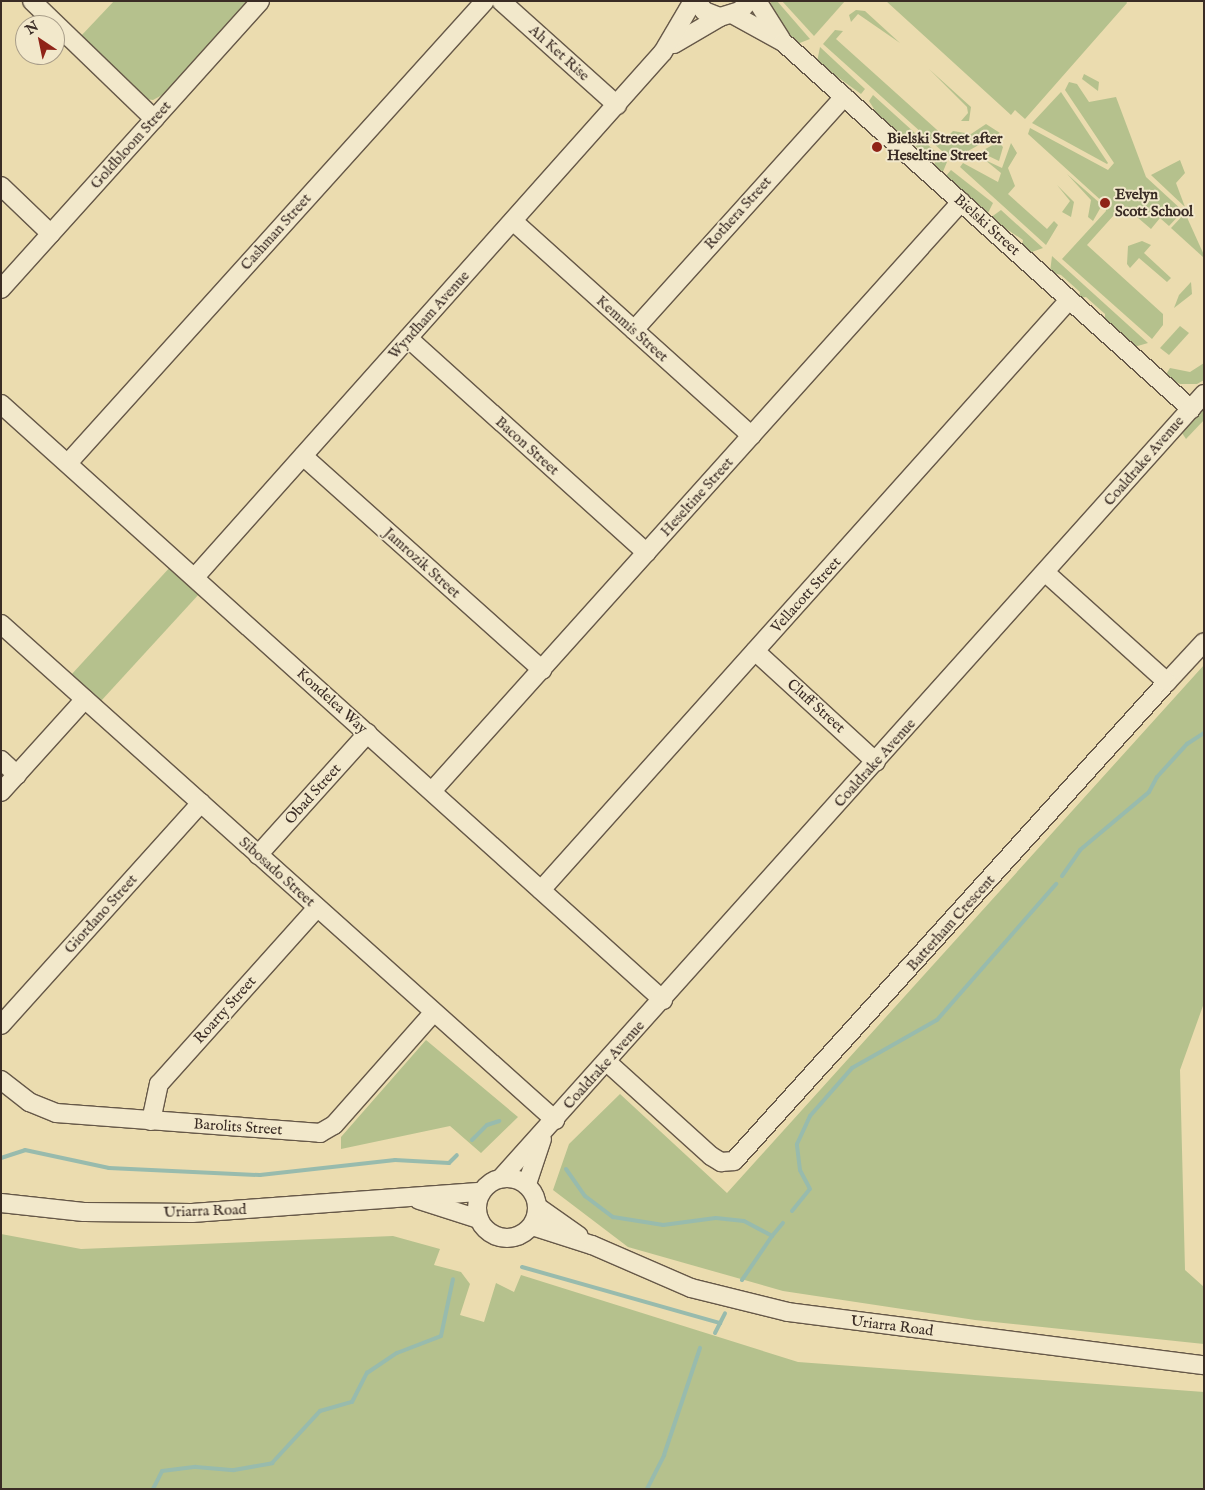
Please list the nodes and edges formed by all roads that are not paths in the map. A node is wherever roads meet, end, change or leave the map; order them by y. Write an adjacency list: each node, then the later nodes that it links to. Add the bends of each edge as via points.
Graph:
1 (32, 1): 13 (street)
2 (260, 1): 13 (street, Goldbloom Street)
3 (485, 1): 27 (street, Cashman Street)
4 (501, 1): 12 (street, Ah Ket Rise)
5 (695, 1): 8 (street, Bielski Street, via 704,11); 10 (street, Wyndham Avenue)
6 (749, 1): 8 (street, Wyndham Avenue)
7 (757, 1): 9 (street, Bielski Street)
8 (727, 16): 9 (street, Bielski Street); 10 (street, Wyndham Avenue)
9 (783, 42): 11 (street, Bielski Street)
10 (663, 52): 12 (street, Wyndham Avenue)
11 (844, 97): 15 (street, Bielski Street); 20 (street, Rothera Street)
12 (617, 105): 16 (street, Wyndham Avenue)
13 (154, 119): 17 (street, Goldbloom Street)
14 (1, 186): 17 (street)
15 (961, 202): 19 (street, Bielski Street); 25 (street, Heseltine Street)
16 (513, 221): 20 (street, Kemmis Street); 21 (street, Wyndham Avenue)
17 (51, 234): 18 (street, Goldbloom Street)
18 (1, 289)
19 (1069, 300): 24 (street, Bielski Street); 33 (street, Vellacott Street)
20 (634, 330): 25 (street, Kemmis Street)
21 (408, 338): 26 (street, Wyndham Avenue); 28 (street, Bacon Street)
22 (1204, 394): 24 (street, Coaldrake Avenue)
23 (1, 404): 27 (street, Kondelea Way)
24 (1190, 409): 29 (street, Coaldrake Avenue)
25 (752, 436): 28 (street, Heseltine Street)
26 (303, 456): 30 (street, Wyndham Avenue); 34 (street, Jamrozik Street)
27 (68, 463): 30 (street, Kondelea Way)
28 (647, 553): 34 (street, Heseltine Street)
29 (1046, 573): 35 (street); 39 (street, Coaldrake Avenue)
30 (195, 577): 37 (street, Kondelea Way)
31 (1, 624): 36 (street, Sibosado Street)
32 (1204, 642): 35 (street)
33 (755, 651): 39 (street, Cluff Street); 45 (street, Vellacott Street)
34 (542, 670): 41 (street, Heseltine Street)
35 (1168, 682): 50 (street, Batterham Crescent, via 734,1161 721,1162 711,1156)
36 (85, 699): 40 (street); 43 (street, Sibosado Street)
37 (368, 733): 41 (street, Kondelea Way); 44 (street, Obad Street)
38 (1, 760): 40 (street)
39 (876, 762): 47 (street, Coaldrake Avenue)
40 (17, 775): 42 (street)
41 (432, 791): 45 (street, Kondelea Way)
42 (1, 792)
43 (201, 803): 44 (street, Sibosado Street); 49 (street, Giordano Street)
44 (258, 856): 46 (street, Sibosado Street)
45 (541, 890): 47 (street, Kondelea Way)
46 (317, 908): 48 (street, Sibosado Street); 52 (street, Roarty Street, via 159,1084)
47 (663, 1000): 50 (street, Coaldrake Avenue)
48 (434, 1013): 52 (street, Barolits Street, via 334,1125 320,1133); 53 (street, Sibosado Street)
49 (1, 1025)
50 (607, 1062): 53 (street, Coaldrake Avenue)
51 (1, 1080): 52 (street, Barolits Street, via 29,1102 56,1113)
52 (151, 1121)
53 (550, 1126): 54 (street, Coaldrake Avenue); 55 (street, Coaldrake Avenue)
54 (501, 1178): 55 (street); 56 (street)
55 (527, 1184): 59 (street)
56 (481, 1192): 57 (street, Uriarra Road); 60 (street)
57 (409, 1196): 58 (street, Uriarra Road, via 192,1213 84,1212); 60 (street, Uriarra Road)
58 (1, 1203)
59 (538, 1206): 61 (street); 62 (street, Uriarra Road)
60 (478, 1219): 61 (street, via 501,1238 518,1236)
61 (532, 1226): 62 (street, Uriarra Road)
62 (592, 1245): 63 (street, Uriarra Road, via 691,1288 788,1312)
63 (1204, 1365)

